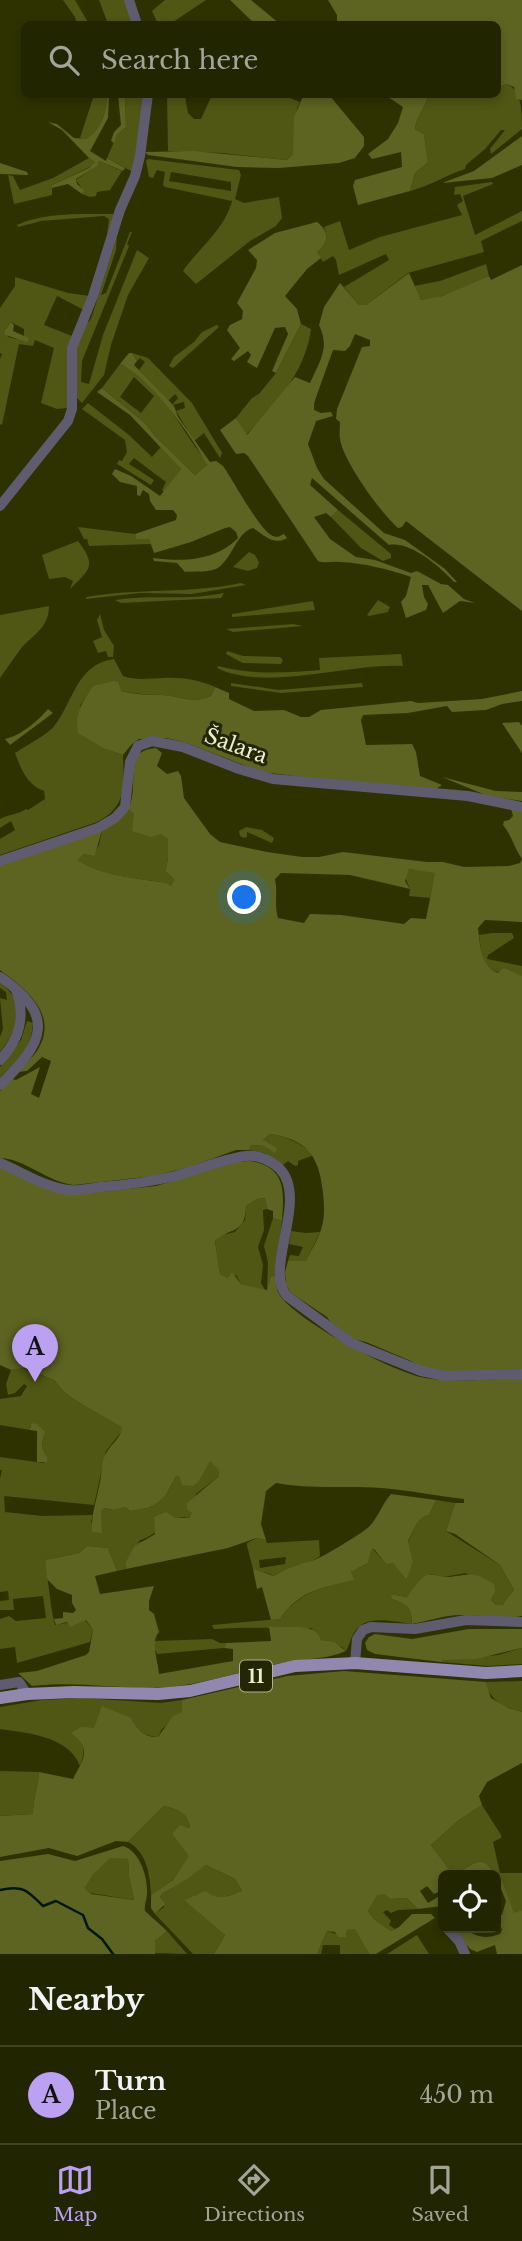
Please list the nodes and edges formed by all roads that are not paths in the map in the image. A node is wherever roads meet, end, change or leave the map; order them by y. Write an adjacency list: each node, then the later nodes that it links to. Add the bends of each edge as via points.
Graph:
1 (129, 0): 2 (street)
2 (136, 21)
3 (147, 98): 4 (street, via 135,176 72,348 68,421)
4 (0, 506)
5 (522, 807): 6 (street, Šalara, via 468,796 273,779 183,747 152,741 138,746 130,762 125,807 115,818)
6 (0, 861)
7 (0, 977): 8 (street)
8 (15, 987): 9 (street, via 22,1005 21,1023); 10 (street, via 30,1000 37,1041)
9 (0, 1060)
10 (0, 1085)
11 (0, 1163): 12 (street, via 58,1188 76,1190 172,1177 249,1155 269,1160 287,1180 280,1274 281,1289 287,1296 351,1343 421,1371 445,1376)
12 (522, 1374)
13 (522, 1622): 14 (street, via 466,1620 415,1629 371,1627 357,1639)
14 (355, 1663): 15 (main road, 11, via 486,1674); 17 (main road, 11, via 295,1666 190,1691)
15 (522, 1671)
16 (0, 1685): 17 (street, via 19,1682)
17 (27, 1694): 18 (main road, 11)
18 (0, 1698)
19 (452, 1933): 20 (street)
20 (465, 1954)

